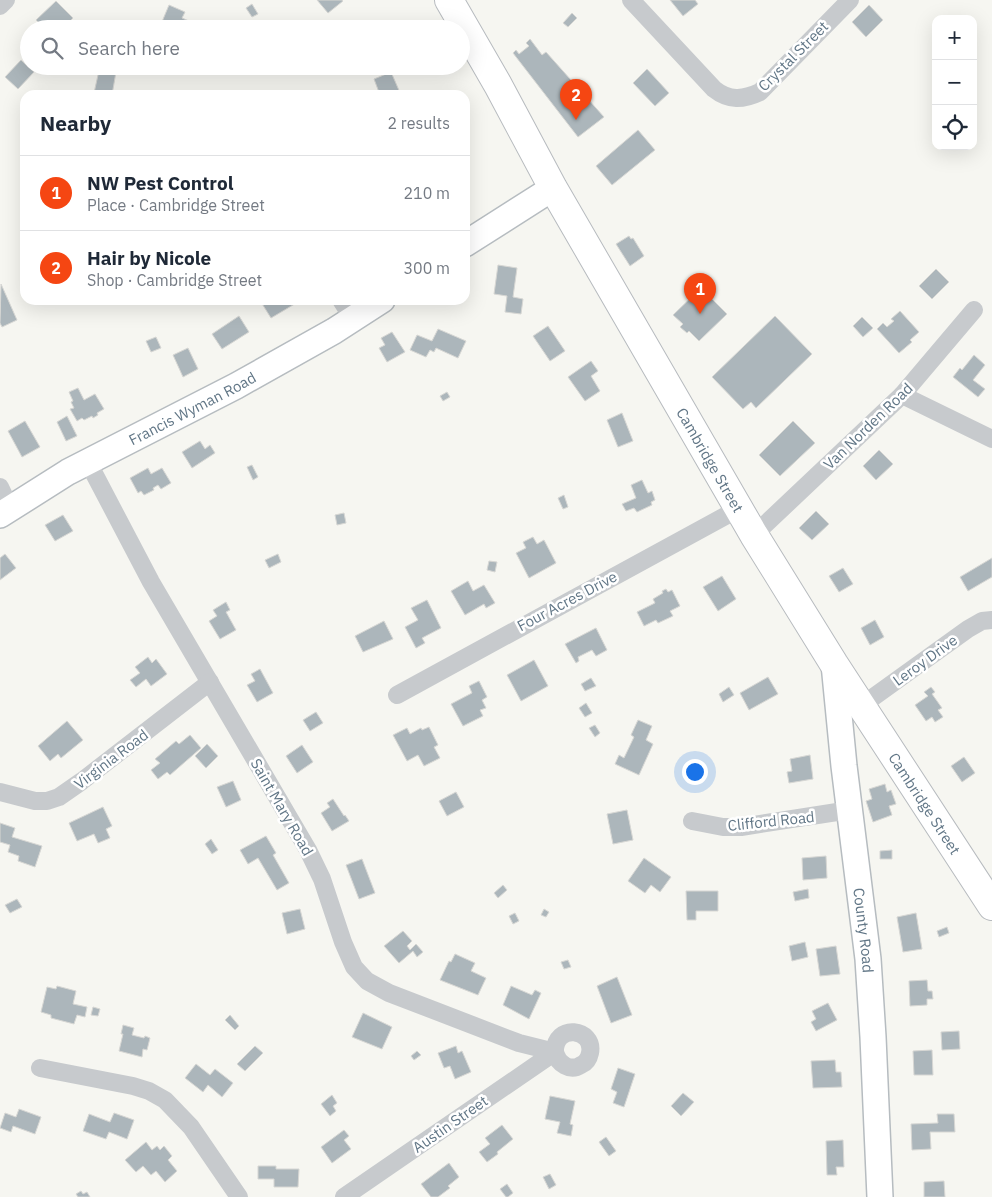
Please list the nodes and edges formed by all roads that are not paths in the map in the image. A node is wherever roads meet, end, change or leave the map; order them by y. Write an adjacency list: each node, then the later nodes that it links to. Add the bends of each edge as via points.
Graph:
1 (6, 0): 5 (street)
2 (449, 0): 6 (main road, Cambridge Street)
3 (632, 0): 4 (street, Crystal Street, via 714,90 729,98 744,98 760,92)
4 (850, 0)
5 (0, 6)
6 (461, 20)
7 (470, 36): 8 (main road, Cambridge Street)
8 (553, 188): 9 (street); 17 (main road, Cambridge Street)
9 (470, 241)
10 (364, 305): 11 (street, Francis Wyman Road)
11 (347, 310): 15 (street, Francis Wyman Road, via 236,386)
12 (974, 310): 13 (street, Van Norden Road)
13 (902, 395): 14 (street); 18 (street, Van Norden Road)
14 (992, 438)
15 (88, 462): 16 (street, Francis Wyman Road); 21 (street, Saint Mary Road, via 151,582)
16 (3, 504)
17 (738, 509): 18 (main road, Cambridge Street); 22 (street, Four Acres Drive)
18 (754, 535): 20 (main road, Cambridge Street)
19 (992, 620): 23 (street, Leroy Drive, via 982,621 968,629)
20 (834, 664): 23 (main road, Cambridge Street); 25 (street, County Road)
21 (210, 682): 24 (street, Virginia Road, via 59,797 35,801); 28 (street, Saint Mary Road, via 316,866 343,942 358,973 389,993 519,1043)
22 (396, 695)
23 (862, 706): 27 (main road, Cambridge Street)
24 (0, 792)
25 (850, 810): 26 (street, Clifford Road, via 741,827); 32 (street, County Road, via 868,959)
26 (692, 821)
27 (992, 906)
28 (555, 1052): 31 (street, Austin Street)
29 (40, 1068): 30 (street, via 133,1086 158,1096 191,1127)
30 (239, 1197)
31 (344, 1197)
32 (880, 1197)

